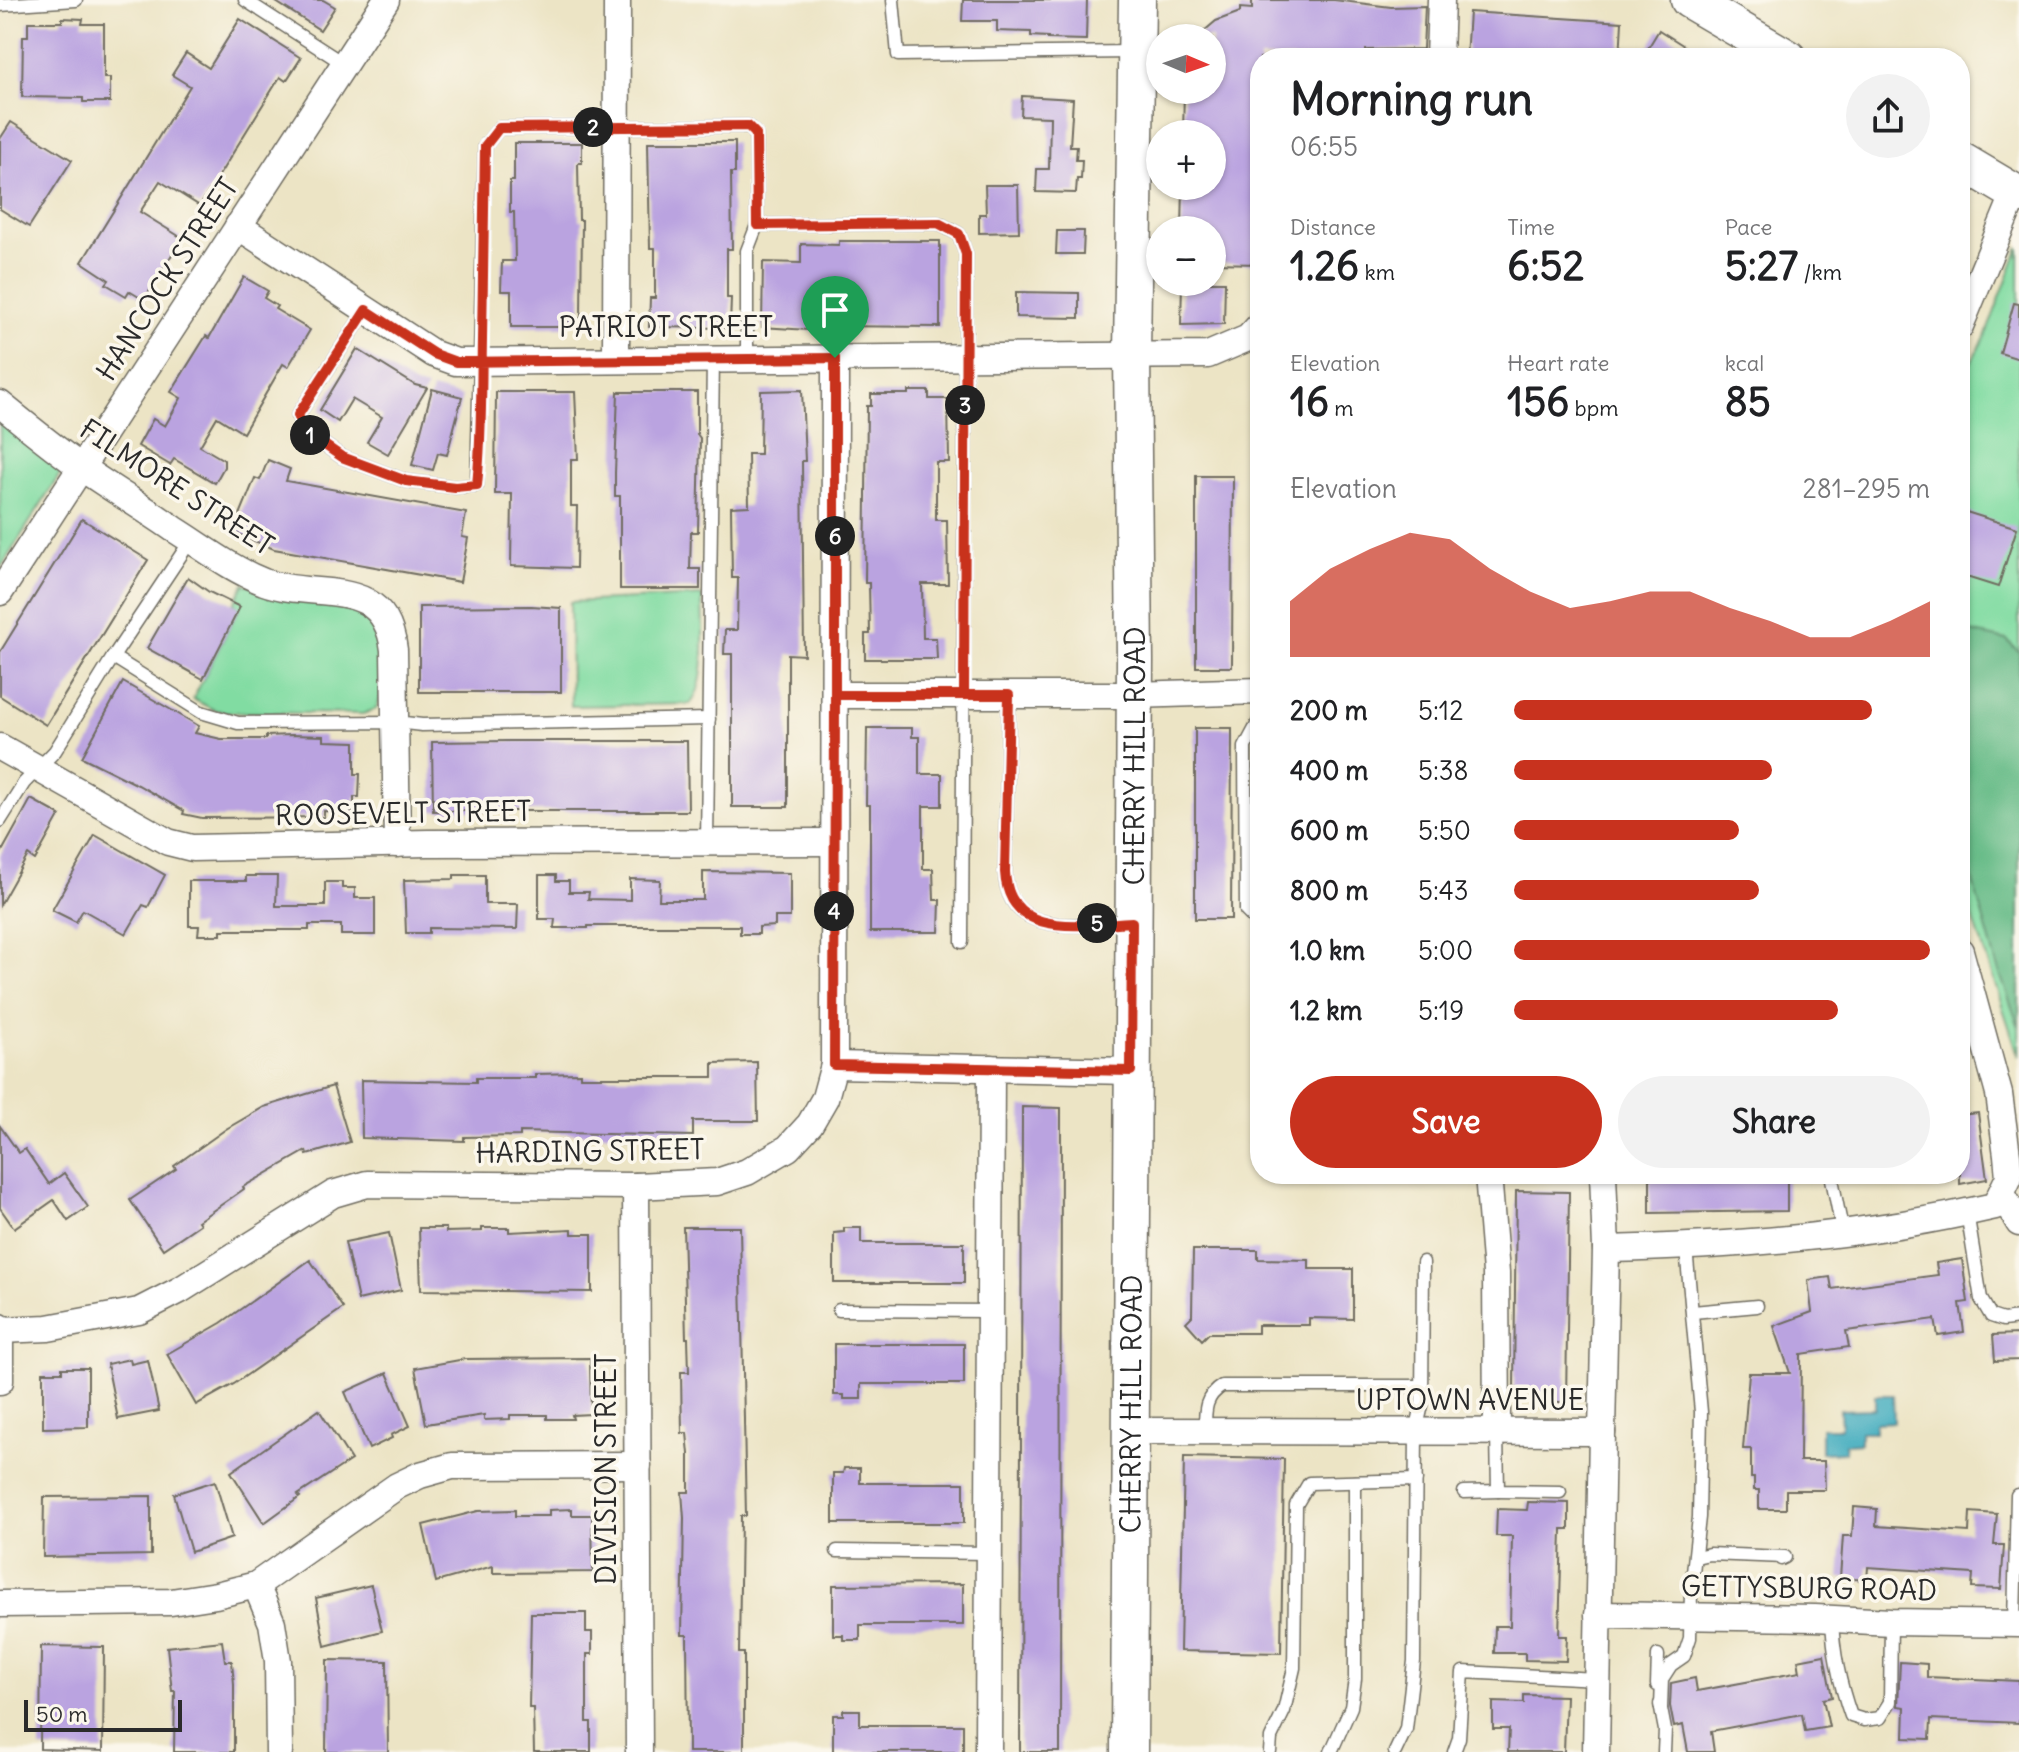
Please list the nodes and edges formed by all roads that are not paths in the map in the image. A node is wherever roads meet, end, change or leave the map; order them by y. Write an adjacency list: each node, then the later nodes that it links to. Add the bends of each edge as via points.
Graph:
1 (76, 0): 9 (lane)
2 (245, 0): 13 (lane)
3 (386, 0): 13 (street, HANCOCK STREET)
4 (617, 0): 14 (street)
5 (893, 0): 12 (lane, via 898,55)
6 (1137, 0): 12 (main road, CHERRY HILL ROAD)
7 (1441, 0): 10 (street)
8 (1689, 0): 11 (main road)
9 (0, 5)
10 (1439, 48)
11 (1771, 48)
12 (1137, 52): 22 (main road, CHERRY HILL ROAD)
13 (344, 64): 18 (street, HANCOCK STREET)
14 (616, 127): 17 (lane, via 748,126 756,134); 26 (street); 28 (lane, via 499,128 485,146)
15 (1970, 166): 16 (main road)
16 (2017, 194): 19 (street)
17 (757, 225): 23 (lane, via 938,223 959,234 966,254); 27 (lane, via 747,251)
18 (238, 226): 20 (street, PATRIOT STREET); 30 (street, HANCOCK STREET)
19 (1970, 303)
20 (366, 310): 28 (street, PATRIOT STREET, via 434,354 456,362); 28 (lane, via 298,415 303,430 342,457 406,481 477,485)
21 (1250, 338): 22 (street, PATRIOT STREET, via 1208,355)
22 (1132, 354): 23 (street, PATRIOT STREET); 38 (main road, CHERRY HILL ROAD)
23 (966, 357): 25 (street, PATRIOT STREET); 36 (lane)
24 (713, 358): 26 (street, PATRIOT STREET); 27 (street, PATRIOT STREET); 39 (lane)
25 (835, 358): 27 (street, PATRIOT STREET); 35 (street, HARDING STREET)
26 (616, 359): 28 (street, PATRIOT STREET)
27 (747, 359)
28 (481, 361)
29 (0, 404): 30 (street, FILMORE STREET)
30 (82, 468): 31 (street, FILMORE STREET); 32 (street, HANCOCK STREET)
31 (191, 539): 33 (lane); 40 (street, FILMORE STREET, via 263,581 343,592 384,615 392,632)
32 (0, 592)
33 (113, 657): 40 (lane, via 201,712 238,723); 43 (lane, via 55,751)
34 (1250, 691): 38 (street)
35 (835, 695): 36 (street); 45 (street, HARDING STREET)
36 (964, 695): 37 (street); 50 (lane)
37 (1009, 695): 38 (street); 49 (lane, via 1009,896 1033,920)
38 (1135, 695): 49 (main road, CHERRY HILL ROAD)
39 (709, 719): 40 (lane); 46 (lane)
40 (396, 722): 47 (street, FILMORE STREET)
41 (1250, 738): 48 (lane, via 1245,747)
42 (0, 747): 43 (street, ROOSEVELT STREET)
43 (37, 768): 44 (lane); 47 (street, ROOSEVELT STREET, via 168,842 192,848)
44 (0, 821)
45 (833, 842): 46 (street, ROOSEVELT STREET); 52 (street, HARDING STREET)
46 (707, 843): 47 (street, ROOSEVELT STREET)
47 (397, 844)
48 (1250, 915)
49 (1132, 922): 54 (main road, CHERRY HILL ROAD)
50 (962, 942)
51 (1970, 988): 59 (street, via 1999,1094 2009,1177)
52 (834, 1065): 53 (street); 58 (street, HARDING STREET, via 825,1098 788,1148 717,1182)
53 (991, 1068): 54 (street); 68 (street)
54 (1131, 1071): 74 (main road, CHERRY HILL ROAD)
55 (1489, 1184): 77 (street, via 1496,1273)
56 (1603, 1184): 64 (street, UPTOWN AVENUE)
57 (1833, 1184): 62 (lane)
58 (636, 1186): 71 (street, HARDING STREET, via 367,1184 333,1194 139,1311 48,1328); 79 (street, DIVISION STREET)
59 (2002, 1194): 60 (street, via 1995,1206); 61 (street)
60 (1967, 1212): 62 (street); 70 (lane, via 1981,1299 1991,1316)
61 (2019, 1223)
62 (1843, 1234): 63 (street)
63 (1686, 1248): 64 (street); 69 (lane)
64 (1606, 1249): 78 (street, UPTOWN AVENUE)
65 (1423, 1262): 73 (lane)
66 (1757, 1306): 69 (lane)
67 (839, 1310): 68 (lane)
68 (990, 1311): 87 (street)
69 (1693, 1312): 88 (lane, via 1701,1412)
70 (2019, 1318)
71 (1, 1329): 72 (street)
72 (0, 1381)
73 (1422, 1386): 75 (lane, via 1222,1386 1205,1406); 76 (lane)
74 (1129, 1431): 75 (street, UPTOWN AVENUE); 103 (main road, CHERRY HILL ROAD)
75 (1205, 1432): 76 (street, UPTOWN AVENUE)
76 (1416, 1432): 77 (street, UPTOWN AVENUE); 80 (lane)
77 (1497, 1432): 78 (street, UPTOWN AVENUE); 82 (lane)
78 (1602, 1432): 92 (street)
79 (638, 1465): 90 (street, via 485,1464 420,1475); 101 (street, DIVISION STREET)
80 (1416, 1480): 81 (lane); 106 (lane, via 1414,1661 1406,1729)
81 (1355, 1482): 104 (lane, via 1309,1483 1296,1505 1294,1668); 105 (lane, via 1355,1679 1351,1707)
82 (1498, 1491): 83 (lane); 84 (lane)
83 (1464, 1492)
84 (1560, 1492)
85 (2019, 1495): 96 (lane)
86 (837, 1551): 87 (lane)
87 (989, 1553): 102 (street)
88 (1696, 1557): 89 (lane, via 1785,1557); 93 (lane)
89 (1781, 1559)
90 (256, 1585): 91 (street, via 171,1602); 100 (street, via 272,1623 278,1661)
91 (0, 1604)
92 (1598, 1615): 93 (street, GETTYSBURG ROAD); 98 (street)
93 (1691, 1617): 94 (street, GETTYSBURG ROAD); 99 (lane, via 1684,1656 1662,1679)
94 (1832, 1619): 95 (street, GETTYSBURG ROAD); 95 (lane, via 1845,1698 1851,1716 1864,1720 1880,1718 1890,1702)
95 (1891, 1622): 96 (street, GETTYSBURG ROAD)
96 (2017, 1624)
97 (1658, 1655): 99 (lane)
98 (1597, 1679): 107 (lane, via 1463,1672); 108 (street)
99 (1661, 1708): 109 (lane)
100 (279, 1752)
101 (639, 1752)
102 (988, 1752)
103 (1129, 1752)
104 (1270, 1752)
105 (1331, 1752)
106 (1395, 1752)
107 (1454, 1752)
108 (1596, 1752)
109 (1664, 1752)

